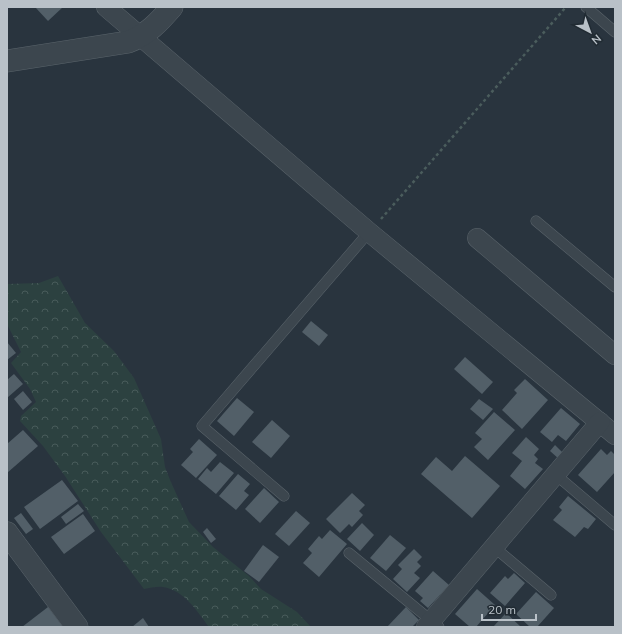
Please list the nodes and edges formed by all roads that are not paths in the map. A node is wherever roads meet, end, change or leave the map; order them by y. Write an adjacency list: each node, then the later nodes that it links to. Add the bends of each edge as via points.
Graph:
1 (106, 7): 5 (street)
2 (172, 7): 5 (street)
3 (586, 7): 4 (lane)
4 (615, 32)
5 (141, 37): 6 (street, via 128,42); 8 (street)
6 (7, 61)
7 (536, 221): 10 (lane)
8 (369, 232): 12 (street); 14 (lane, via 202,426)
9 (477, 238): 11 (street)
10 (615, 287)
11 (615, 355)
12 (609, 425): 13 (street)
13 (556, 474): 15 (lane); 17 (street)
14 (284, 496)
15 (615, 525)
16 (7, 533): 21 (street)
17 (494, 547): 19 (lane); 20 (street)
18 (349, 553): 20 (lane)
19 (551, 595)
20 (432, 625)
21 (77, 627)

